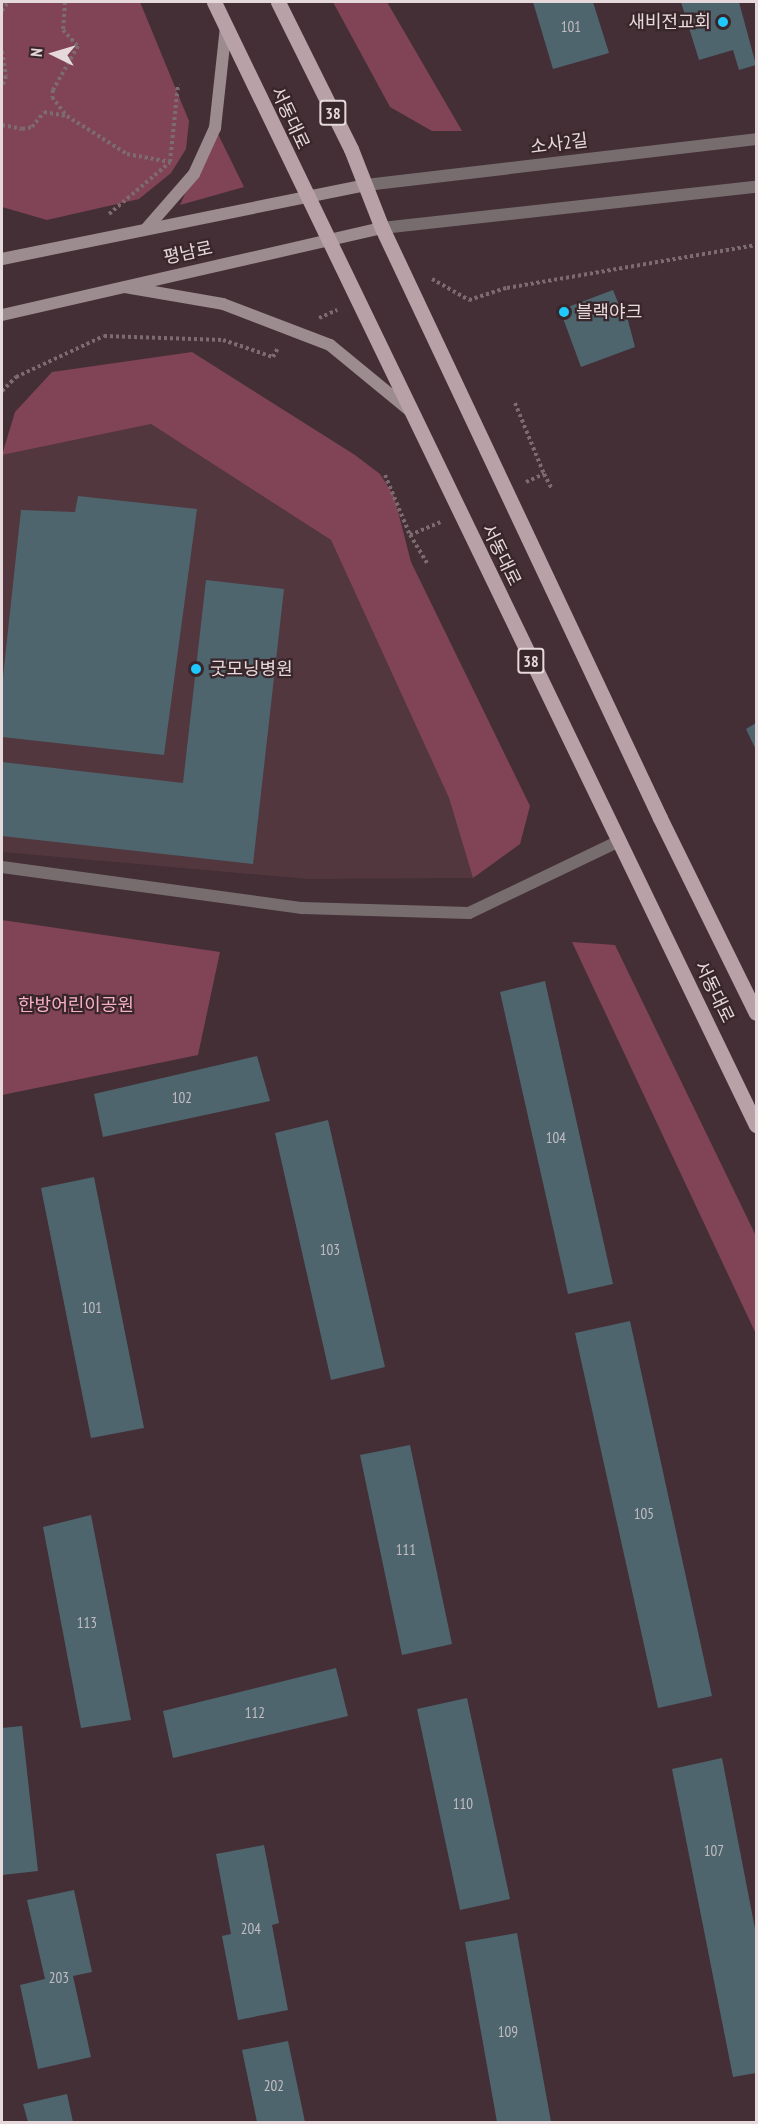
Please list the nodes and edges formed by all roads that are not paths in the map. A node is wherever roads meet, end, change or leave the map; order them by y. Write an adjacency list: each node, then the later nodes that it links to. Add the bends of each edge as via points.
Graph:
1 (214, 2): 3 (main road, 서동대로 / 38)
2 (278, 2): 5 (main road, 서동대로 / 38)
3 (226, 26): 7 (main road, 서동대로 / 38); 9 (main road, via 215,128 194,174)
4 (756, 140): 5 (street, 소사2길)
5 (366, 185): 7 (main road, 평남로); 8 (main road, 서동대로 / 38)
6 (756, 187): 8 (street)
7 (306, 196): 9 (main road, 평남로); 10 (main road, 서동대로 / 38)
8 (382, 228): 10 (main road, 평남로); 17 (main road, 서동대로 / 38)
9 (146, 230): 11 (main road, 평남로)
10 (328, 243): 12 (main road, 평남로); 14 (main road, 서동대로 / 38)
11 (2, 260)
12 (117, 286): 13 (main road, 평남로); 14 (main road, via 223,304 330,345)
13 (2, 315)
14 (409, 410): 15 (main road, 서동대로 / 38)
15 (618, 841): 16 (street, via 469,913 302,908); 18 (main road, 서동대로 / 38)
16 (2, 867)
17 (756, 1013)
18 (756, 1125)

